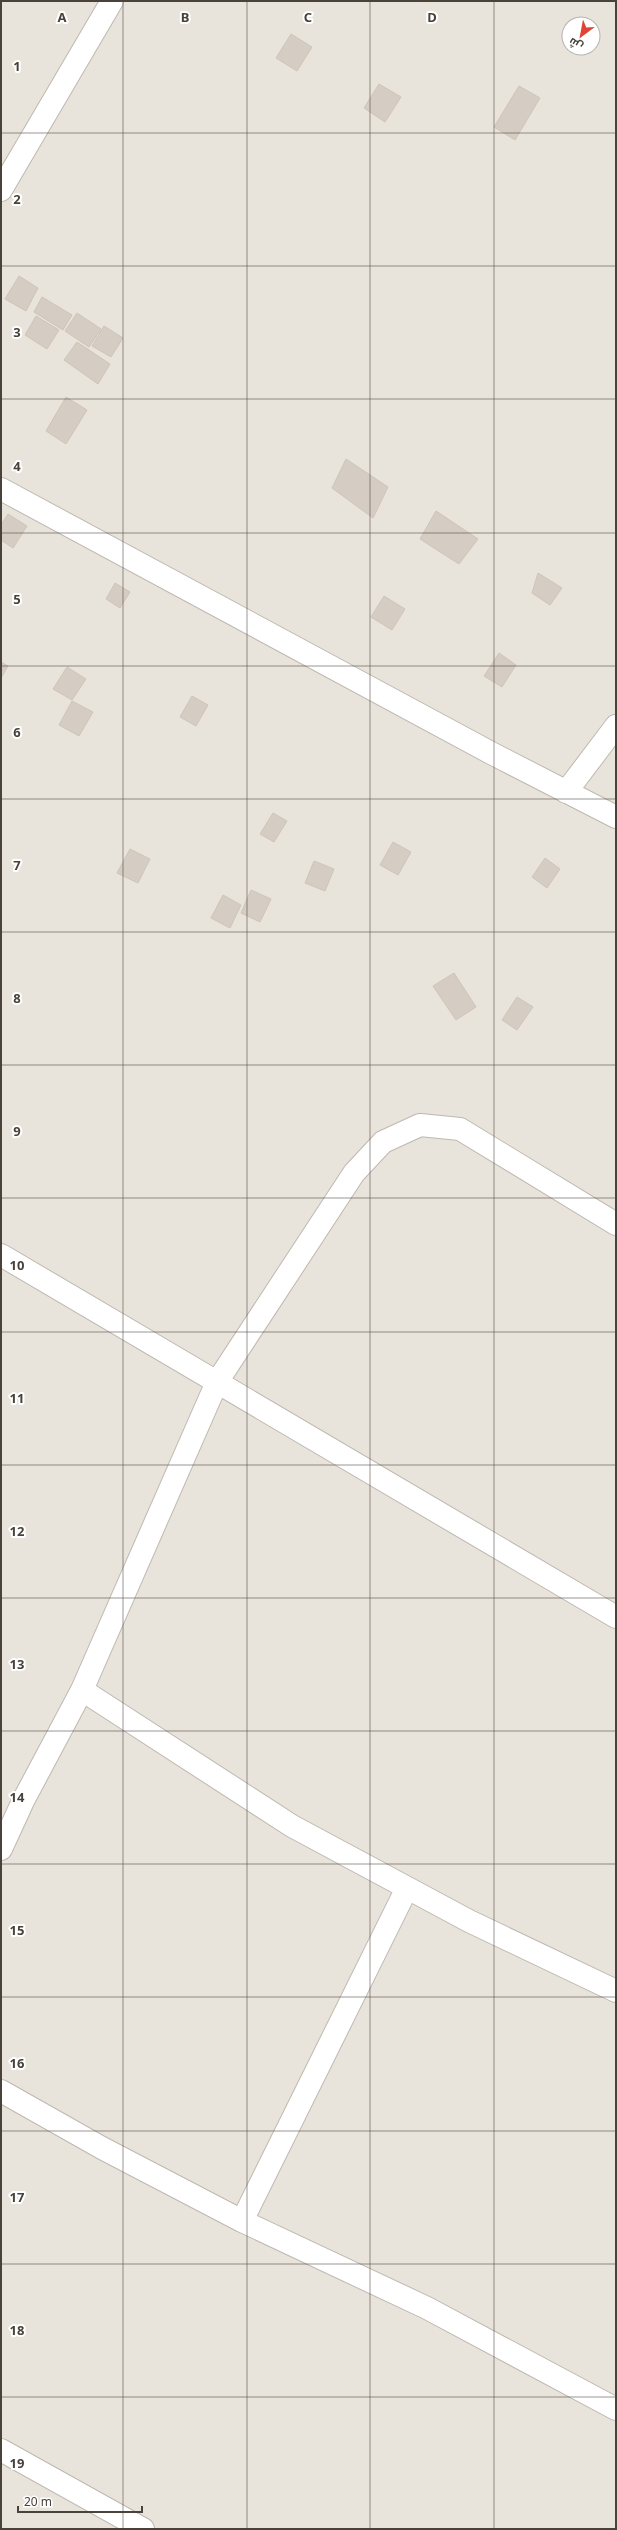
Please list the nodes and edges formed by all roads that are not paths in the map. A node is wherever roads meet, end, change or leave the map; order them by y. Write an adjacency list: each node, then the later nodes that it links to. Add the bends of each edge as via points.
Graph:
1 (112, 1): 2 (street)
2 (1, 190)
3 (1, 489): 5 (street)
4 (616, 726): 5 (street)
5 (566, 792): 6 (street)
6 (616, 817)
7 (616, 1224): 9 (street, via 460,1129 420,1125 382,1142 354,1173)
8 (1, 1255): 9 (street)
9 (217, 1382): 10 (street); 11 (street)
10 (616, 1617)
11 (82, 1690): 12 (street, via 24,1799); 13 (street, via 292,1826)
12 (1, 1849)
13 (408, 1888): 14 (street, via 469,1921); 16 (street)
14 (616, 1991)
15 (1, 2091): 16 (street, via 102,2148)
16 (242, 2220): 17 (street, via 427,2308)
17 (616, 2408)
18 (1, 2450): 19 (street)
19 (143, 2529)

